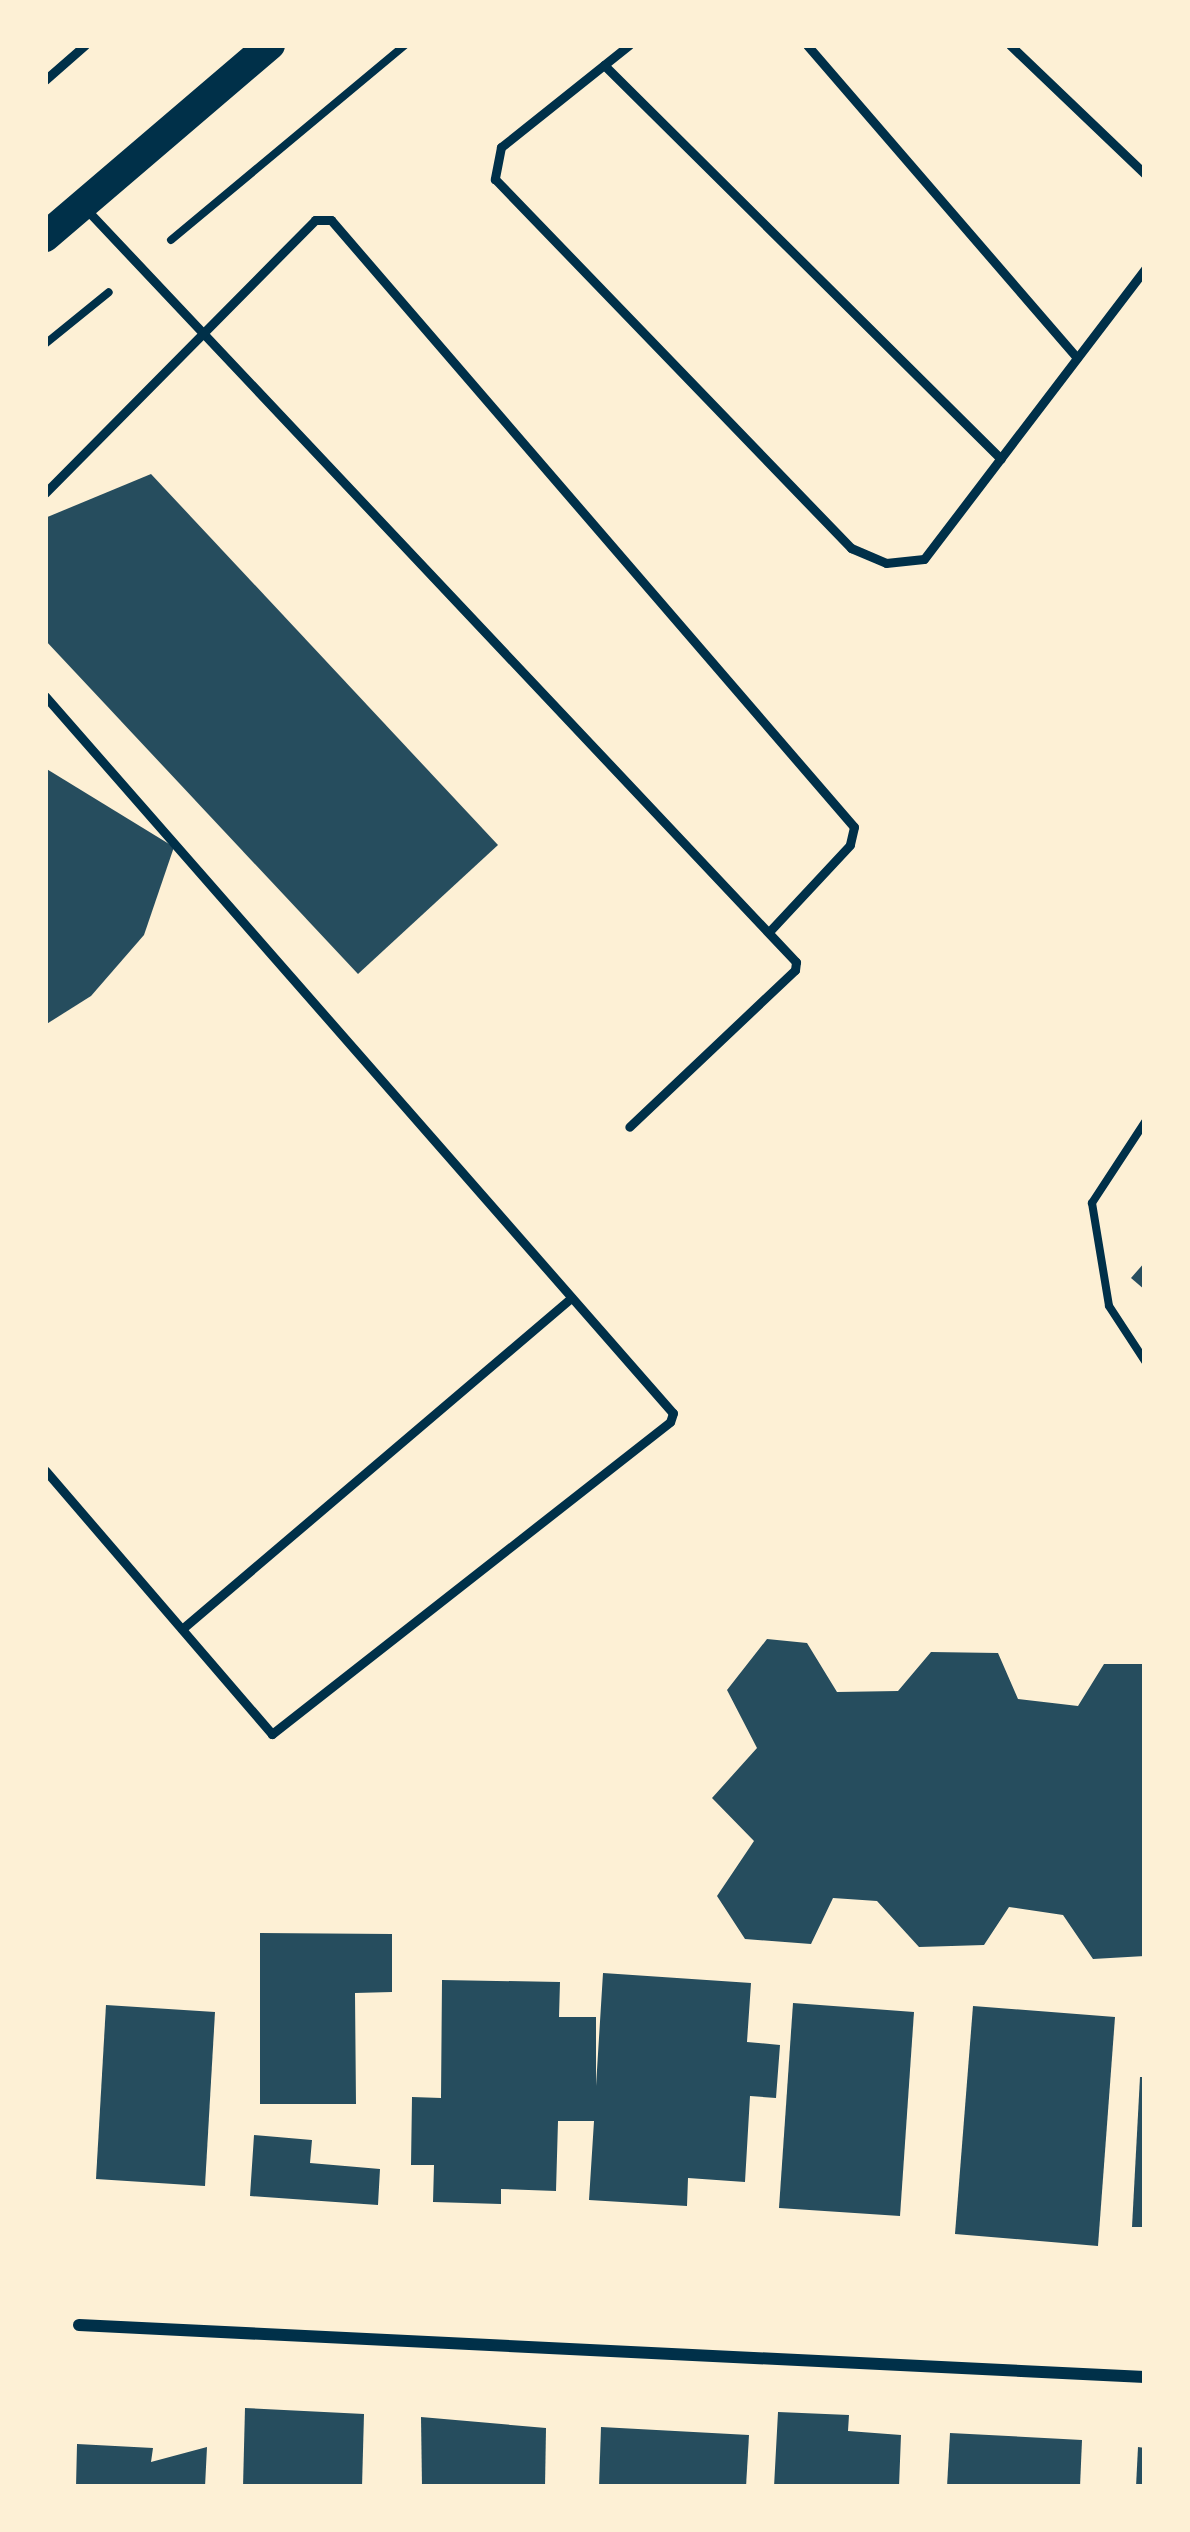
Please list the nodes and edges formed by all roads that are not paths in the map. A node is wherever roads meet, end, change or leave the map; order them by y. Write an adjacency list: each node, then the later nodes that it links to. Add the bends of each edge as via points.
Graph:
1 (85, 45): 7 (lane)
2 (270, 45): 9 (main road)
3 (629, 45): 6 (lane)
4 (807, 45): 13 (lane)
5 (1010, 45): 8 (lane)
6 (604, 65): 14 (lane); 14 (lane, via 501,148 495,179 851,548 886,563 924,560)
7 (45, 80)
8 (1145, 174)
9 (82, 205): 10 (main road); 12 (lane)
10 (45, 237)
11 (1145, 269): 13 (lane)
12 (205, 334): 15 (lane); 17 (lane); 17 (lane, via 315,220 343,230 854,827 850,845)
13 (1077, 358): 14 (lane)
14 (1001, 459)
15 (45, 493)
16 (45, 696): 19 (lane)
17 (769, 932): 18 (lane, via 795,970)
18 (629, 1127)
19 (571, 1298): 21 (lane); 21 (lane, via 673,1413 670,1422 272,1735)
20 (45, 1470): 21 (lane)
21 (182, 1629)
22 (80, 2325): 23 (street)
23 (1145, 2378)

